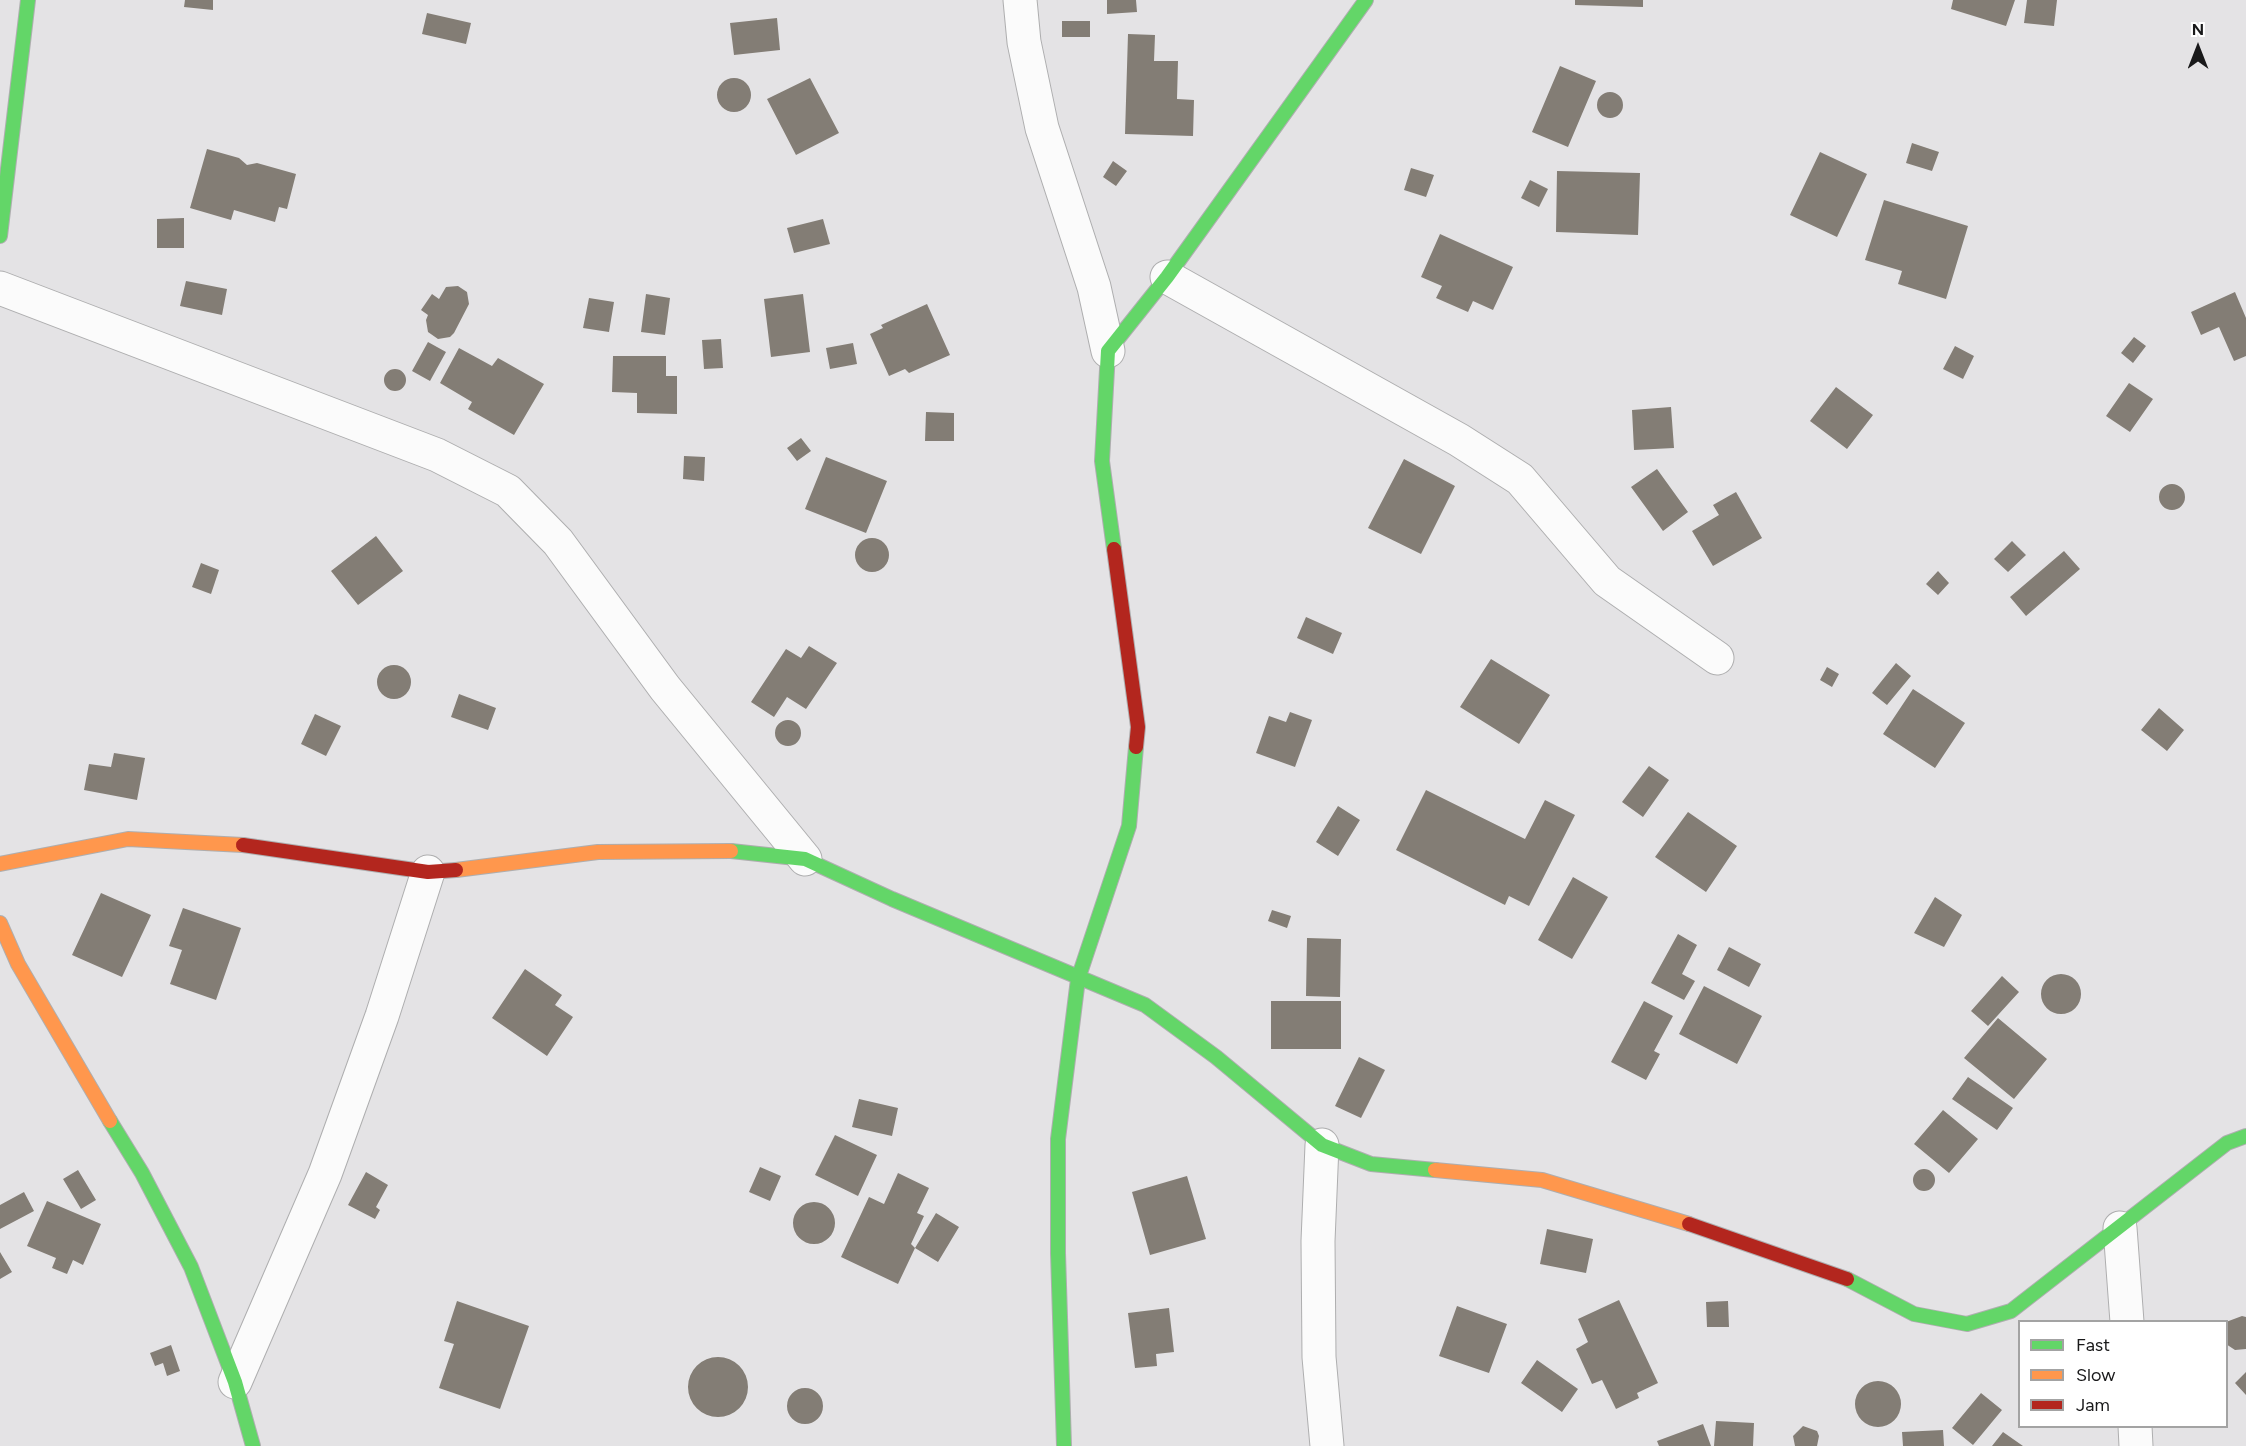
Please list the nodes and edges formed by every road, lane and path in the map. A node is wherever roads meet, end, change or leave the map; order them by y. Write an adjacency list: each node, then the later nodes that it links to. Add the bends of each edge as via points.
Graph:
1 (27, 0): 4 (street)
2 (1020, 0): 8 (street, via 1024,42 1042,128 1094,288)
3 (1366, 0): 6 (street)
4 (4, 174): 5 (street)
5 (0, 236)
6 (1167, 277): 8 (street); 9 (street, via 1459,440 1520,479 1606,581)
7 (0, 288): 10 (street, via 437,455 508,490 558,542 665,688)
8 (1108, 351): 14 (street, via 1102,461 1138,727 1129,826)
9 (1717, 658)
10 (805, 859): 12 (street, via 721,850 598,852); 14 (street)
11 (0, 864): 12 (street, via 128,839 226,843)
12 (428, 872): 19 (street, via 325,1174)
13 (0, 923): 19 (street, via 18,964 142,1173 191,1267)
14 (1078, 979): 16 (street, via 1145,1005 1216,1057); 22 (street, via 1058,1139)
15 (2246, 1136): 17 (street, via 2227,1143)
16 (1322, 1145): 17 (street, via 1371,1164 1552,1183 1661,1214 1850,1280 1914,1314 1966,1324 2011,1311); 23 (street, via 1319,1346)
17 (2120, 1227): 18 (street)
18 (2127, 1320)
19 (235, 1382): 21 (street)
20 (2135, 1428): 24 (street)
21 (253, 1446)
22 (1064, 1446)
23 (1327, 1446)
24 (2136, 1446)

